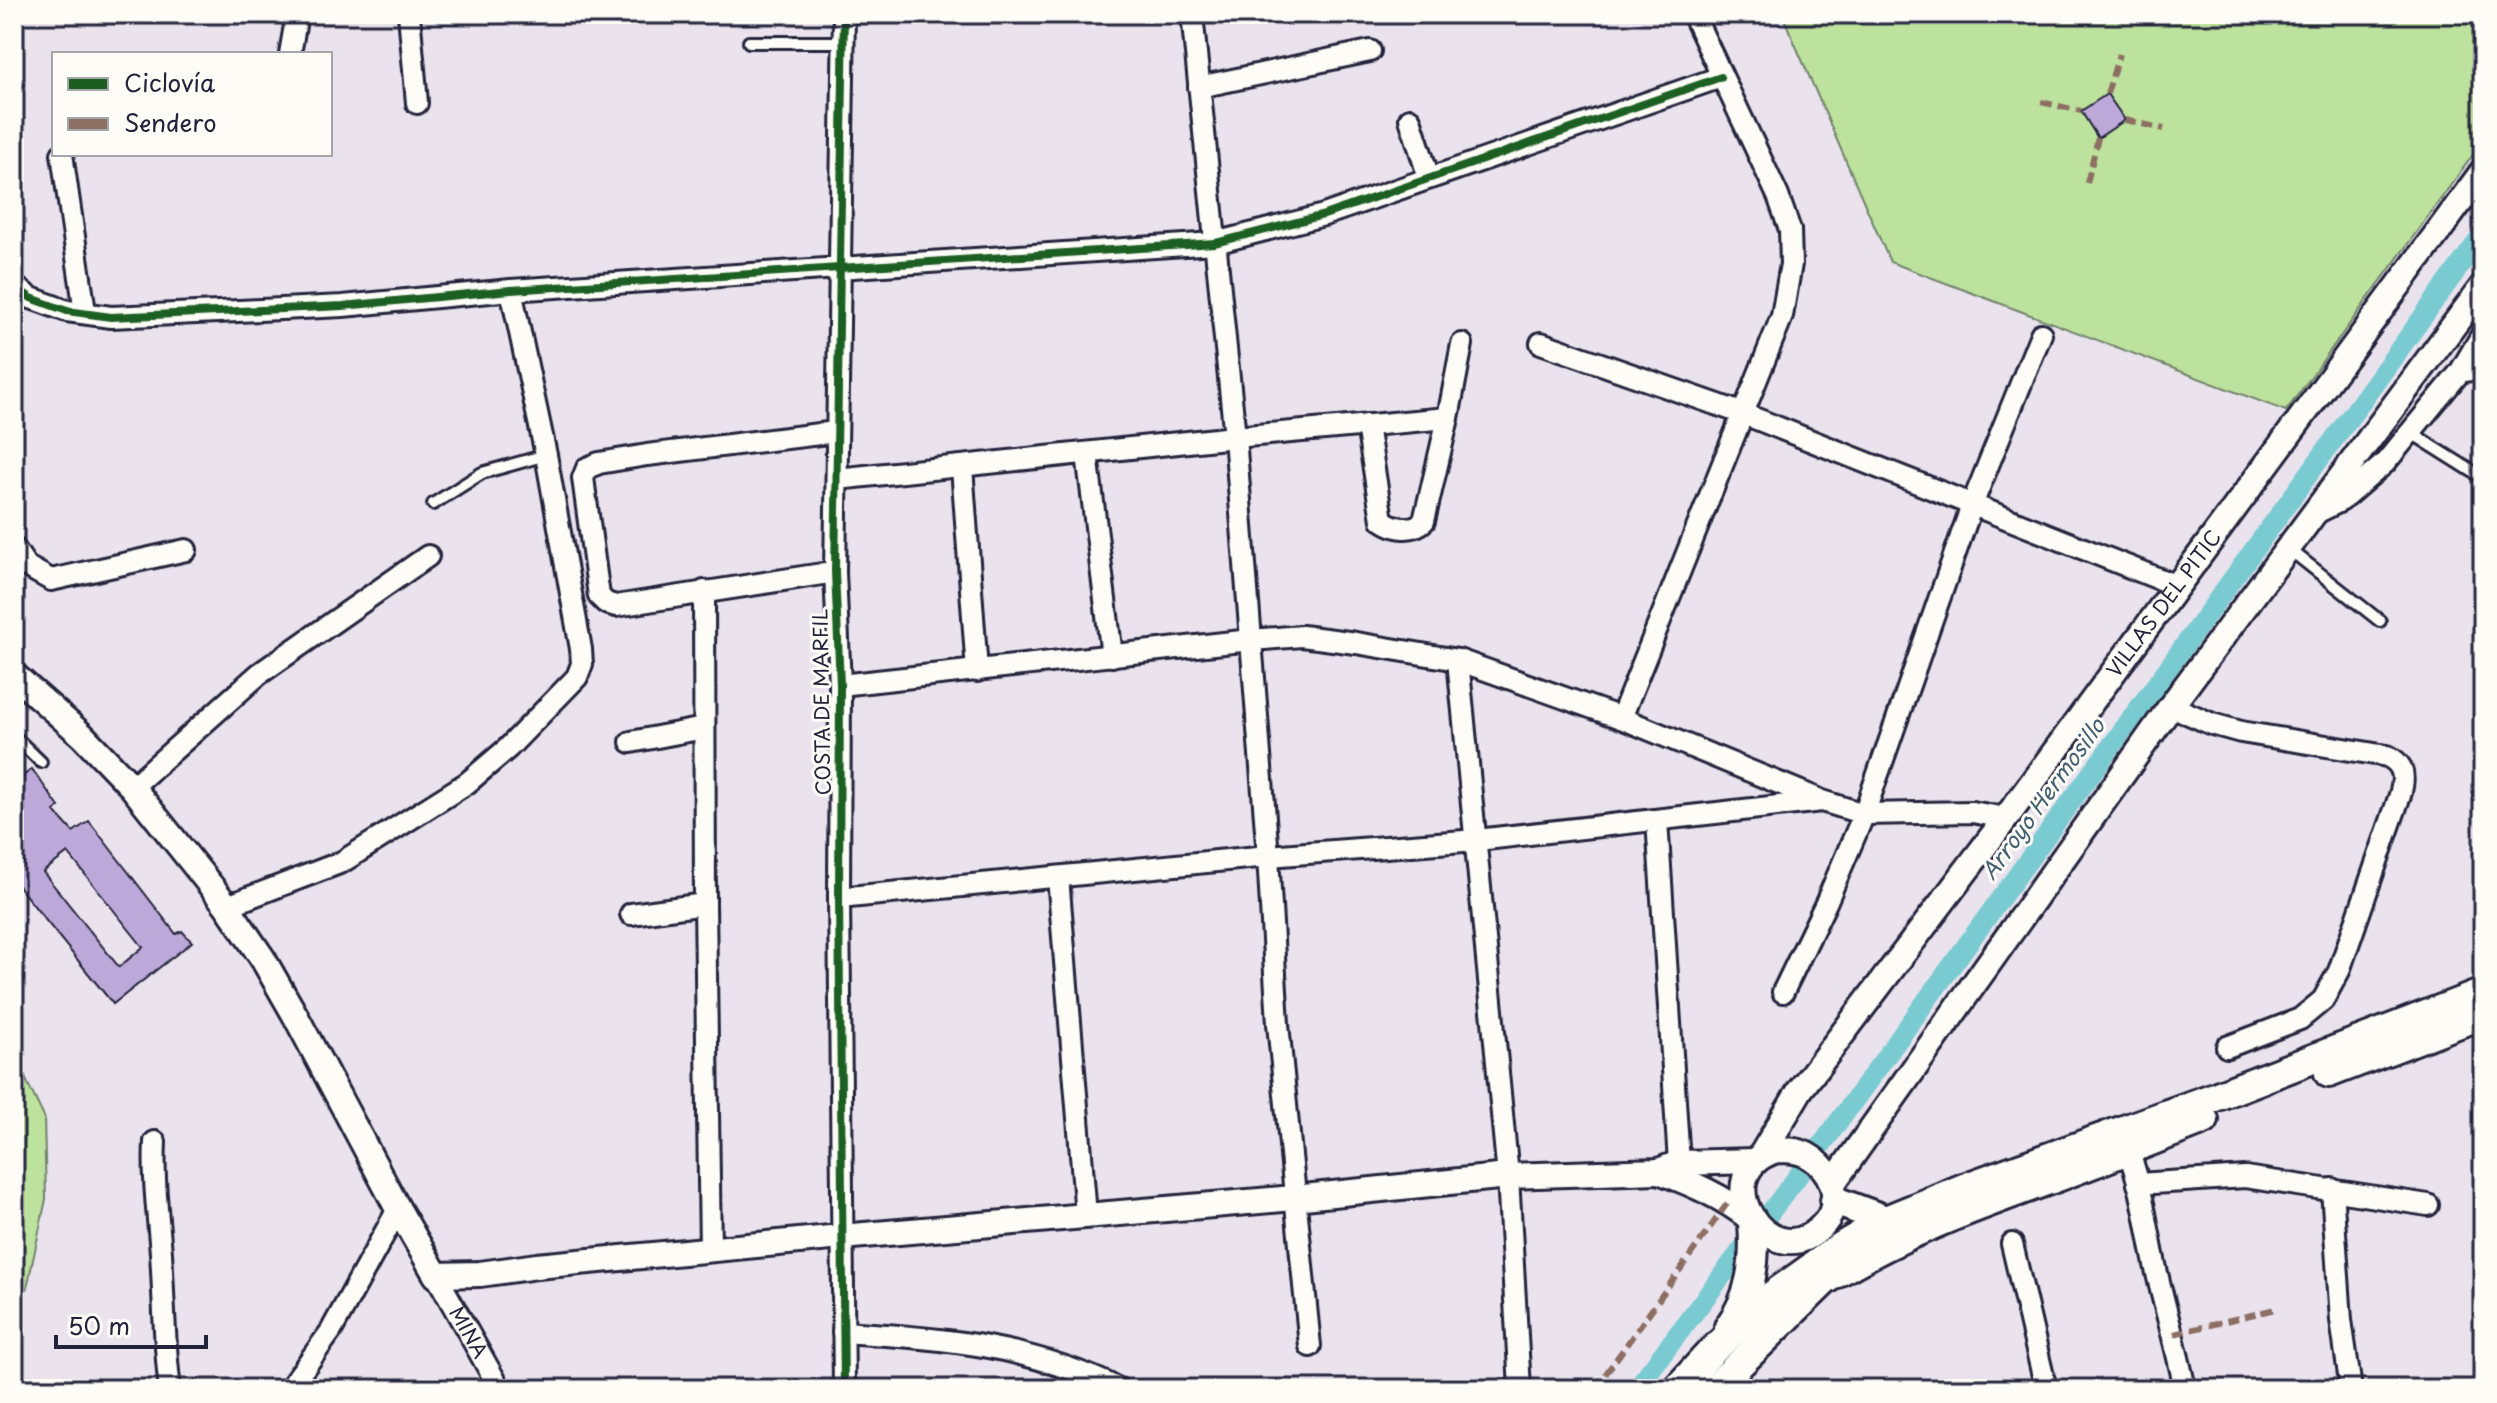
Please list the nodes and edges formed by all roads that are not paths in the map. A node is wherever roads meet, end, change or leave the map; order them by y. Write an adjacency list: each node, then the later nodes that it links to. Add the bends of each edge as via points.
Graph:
1 (297, 14): 9 (street)
2 (409, 14): 12 (street)
3 (844, 14): 7 (street, COSTA DE MARFIL)
4 (1192, 14): 11 (street)
5 (1693, 14): 10 (street)
6 (749, 42): 7 (lane)
7 (843, 42): 18 (street, COSTA DE MARFIL)
8 (1370, 51): 11 (street)
9 (290, 52)
10 (1721, 77): 16 (street); 29 (street, via 1790,230 1791,264 1782,316)
11 (1199, 87): 17 (street)
12 (417, 103)
13 (1410, 119): 16 (street)
14 (62, 156): 22 (street)
15 (2483, 171): 48 (street, VILLAS DEL PITIC)
16 (1429, 178): 17 (street, via 1324,215)
17 (1215, 243): 18 (street); 34 (street)
18 (840, 268): 21 (street); 32 (street, COSTA DE MARFIL)
19 (14, 286): 22 (street, via 31,298)
20 (2483, 286): 42 (street)
21 (511, 290): 22 (street, via 267,310 111,317); 36 (street)
22 (85, 312)
23 (2483, 333): 28 (street)
24 (2041, 334): 41 (street)
25 (1541, 343): 29 (street)
26 (1462, 344): 30 (street)
27 (2483, 368): 28 (street)
28 (2460, 372): 33 (street)
29 (1744, 414): 41 (street); 58 (street)
30 (1448, 418): 31 (street); 31 (street, via 1424,521 1410,529 1382,520)
31 (1367, 425): 34 (street)
32 (836, 432): 39 (street, COSTA DE MARFIL); 49 (street, via 647,455 587,468 583,478 599,596 616,606)
33 (2410, 432): 38 (lane); 42 (street, via 2362,484)
34 (1235, 437): 35 (street); 51 (street)
35 (1087, 454): 37 (street); 52 (street)
36 (546, 455): 40 (lane, via 482,473); 73 (street, via 581,649 577,677 508,748 454,792 342,862)
37 (962, 467): 39 (street); 54 (street)
38 (2483, 478)
39 (837, 479): 47 (street, COSTA DE MARFIL)
40 (433, 504)
41 (1972, 505): 48 (street); 65 (street)
42 (2316, 513): 44 (street)
43 (14, 548): 45 (street, via 26,566 51,580)
44 (2289, 549): 50 (lane); 57 (street)
45 (186, 550)
46 (428, 556): 63 (street, via 259,674)
47 (835, 572): 49 (street); 56 (street, COSTA DE MARFIL)
48 (2177, 586): 66 (street, VILLAS DEL PITIC)
49 (704, 591): 59 (street)
50 (2380, 621)
51 (1251, 640): 52 (street); 53 (street, via 1302,636); 69 (street)
52 (1112, 656): 54 (street)
53 (1458, 660): 58 (street); 68 (street)
54 (977, 671): 56 (street)
55 (14, 675): 63 (street)
56 (840, 685): 71 (street, COSTA DE MARFIL)
57 (2171, 706): 78 (street, via 2241,732 2387,756 2404,774 2339,971 2323,1000 2300,1019); 84 (street)
58 (1621, 718): 64 (street)
59 (704, 728): 61 (street); 72 (street)
60 (14, 736): 62 (lane)
61 (631, 742)
62 (41, 762)
63 (132, 787): 73 (street)
64 (1822, 801): 65 (street); 67 (street)
65 (1864, 814): 66 (street, via 1972,812); 75 (street)
66 (2006, 818): 81 (street, VILLAS DEL PITIC, via 1800,1090)
67 (1657, 820): 68 (street); 82 (street)
68 (1477, 840): 69 (street); 83 (street)
69 (1268, 856): 70 (street); 87 (street)
70 (1058, 877): 71 (street); 90 (street)
71 (839, 898): 93 (street, COSTA DE MARFIL)
72 (705, 904): 74 (street); 95 (street)
73 (227, 906): 89 (street, via 295,1015)
74 (631, 914)
75 (1783, 992)
76 (2483, 993): 79 (main road, via 2212,1098)
77 (2483, 1014): 79 (main road)
78 (2227, 1047)
79 (2124, 1140): 85 (street); 91 (main road, via 1964,1188); 96 (main road)
80 (155, 1142): 101 (street)
81 (1759, 1158): 82 (street); 84 (street, via 1791,1150); 92 (street, via 1743,1189 1745,1205)
82 (1669, 1167): 83 (street); 92 (street, via 1729,1201)
83 (1508, 1176): 87 (street); 106 (street)
84 (1825, 1184): 91 (main road); 92 (street, via 1818,1231 1790,1240); 96 (street, via 1836,1228)
85 (2138, 1184): 86 (street, via 2245,1177); 110 (street)
86 (2332, 1189): 88 (street); 111 (street)
87 (1294, 1198): 90 (street); 99 (street)
88 (2428, 1205)
89 (398, 1209): 97 (street); 102 (street, via 331,1331)
90 (1086, 1215): 93 (street)
91 (1886, 1220): 96 (main road)
92 (1759, 1228): 96 (street); 100 (main road, via 1740,1312)
93 (841, 1237): 95 (street); 98 (street, COSTA DE MARFIL)
94 (2012, 1244): 109 (street)
95 (710, 1250): 97 (street)
96 (1829, 1266): 100 (main road, via 1773,1295); 108 (main road)
97 (436, 1275): 103 (street, MINA)
98 (843, 1332): 104 (street, COSTA DE MARFIL); 105 (street, via 979,1344 1078,1370)
99 (1310, 1346)
100 (1712, 1351): 107 (main road)
101 (170, 1389)
102 (289, 1389)
103 (500, 1389)
104 (844, 1389)
105 (1119, 1389)
106 (1520, 1389)
107 (1677, 1389)
108 (1714, 1389)
109 (2046, 1389)
110 (2185, 1389)
111 (2351, 1389)

